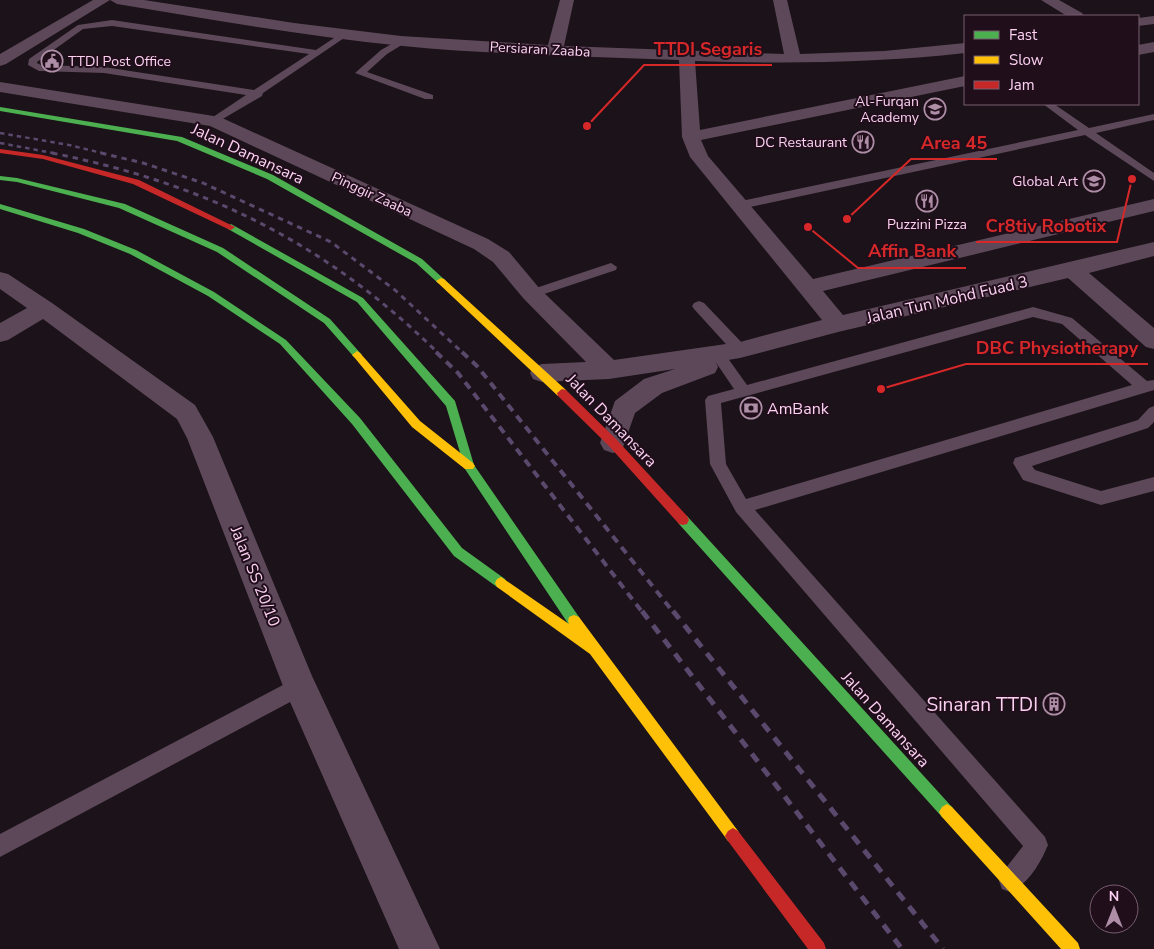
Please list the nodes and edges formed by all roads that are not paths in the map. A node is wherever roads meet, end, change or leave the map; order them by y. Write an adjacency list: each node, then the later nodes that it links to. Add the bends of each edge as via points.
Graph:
1 (103, 0): 22 (street)
2 (117, 0): 7 (street, Persiaran Zaaba)
3 (215, 0): 7 (street)
4 (567, 0): 16 (street)
5 (780, 0): 21 (street)
6 (1048, 0): 8 (street)
7 (198, 12): 11 (street, Persiaran Zaaba)
8 (1075, 15)
9 (1154, 20): 10 (street)
10 (1139, 22)
11 (346, 34): 12 (street, Persiaran Zaaba); 19 (lane)
12 (402, 41): 16 (street, Persiaran Zaaba); 28 (lane, via 360,73)
13 (266, 46): 18 (lane); 19 (lane); 25 (lane, via 112,23 81,27 32,61 39,68 104,70)
14 (1154, 47): 17 (street)
15 (964, 48): 21 (street, Persiaran Zaaba)
16 (555, 50): 20 (street, Persiaran Zaaba)
17 (1139, 50)
18 (257, 52)
19 (318, 53): 27 (lane)
20 (687, 56): 21 (street, Persiaran Zaaba); 34 (street)
21 (793, 59)
22 (0, 61)
23 (216, 79): 25 (lane)
24 (964, 81): 34 (street)
25 (206, 85): 27 (lane)
26 (0, 87): 32 (street, Pinggir Zaaba)
27 (258, 94): 32 (lane)
28 (429, 97)
29 (1049, 105): 33 (lane)
30 (0, 108): 35 (main road, Jalan Damansara)
31 (1154, 117): 33 (lane)
32 (214, 121): 35 (street); 47 (street, Pinggir Zaaba, via 481,244 501,257)
33 (1087, 131): 38 (lane); 39 (lane)
34 (691, 137): 39 (street, via 699,157)
35 (179, 139): 55 (main road, Jalan Damansara, via 270,178 419,261)
36 (0, 152): 60 (main road, via 42,157 136,182 240,231 360,300 451,404)
37 (0, 178): 60 (main road, via 122,206 220,250 327,321 416,424)
38 (1154, 178)
39 (741, 205): 46 (street)
40 (1154, 205): 46 (street)
41 (0, 206): 63 (main road, via 81,231 133,252 212,294 283,342 356,421 458,552)
42 (1154, 249): 44 (street, Jalan Tun Mohd Fuad 3)
43 (610, 267): 47 (lane)
44 (1072, 270): 50 (street, Jalan Tun Mohd Fuad 3); 52 (street)
45 (0, 279): 49 (street, Jalan SS 20/10)
46 (807, 288): 50 (street)
47 (532, 294): 54 (street, Pinggir Zaaba)
48 (699, 306): 53 (lane)
49 (44, 308): 51 (street); 64 (street, Jalan SS 20/10, via 186,412 200,437)
50 (838, 324): 53 (street, Jalan Tun Mohd Fuad 3)
51 (0, 334)
52 (1154, 341)
53 (731, 356): 54 (street, Jalan Tun Mohd Fuad 3); 57 (lane); 59 (street, Jalan Tun Mohd Fuad 3, via 653,386 624,408)
54 (609, 370): 55 (street, Jalan Tun Mohd Fuad 3)
55 (542, 372): 59 (main road, Jalan Damansara)
56 (1149, 386): 57 (lane, via 1067,321 1033,312); 62 (lane)
57 (743, 390): 62 (lane, via 713,400 718,464)
58 (1154, 412): 61 (lane, via 1143,424 1020,463 1029,476 1101,498)
59 (613, 443): 66 (main road, Jalan Damansara)
60 (469, 466): 63 (main road)
61 (1154, 484)
62 (742, 507): 66 (lane, via 1037,845)
63 (592, 648): 68 (main road)
64 (300, 686): 65 (lane); 67 (street, Jalan SS 20/10)
65 (0, 846)
66 (1010, 881): 69 (main road, Jalan Damansara)
67 (420, 949)
68 (818, 949)
69 (1072, 949)

